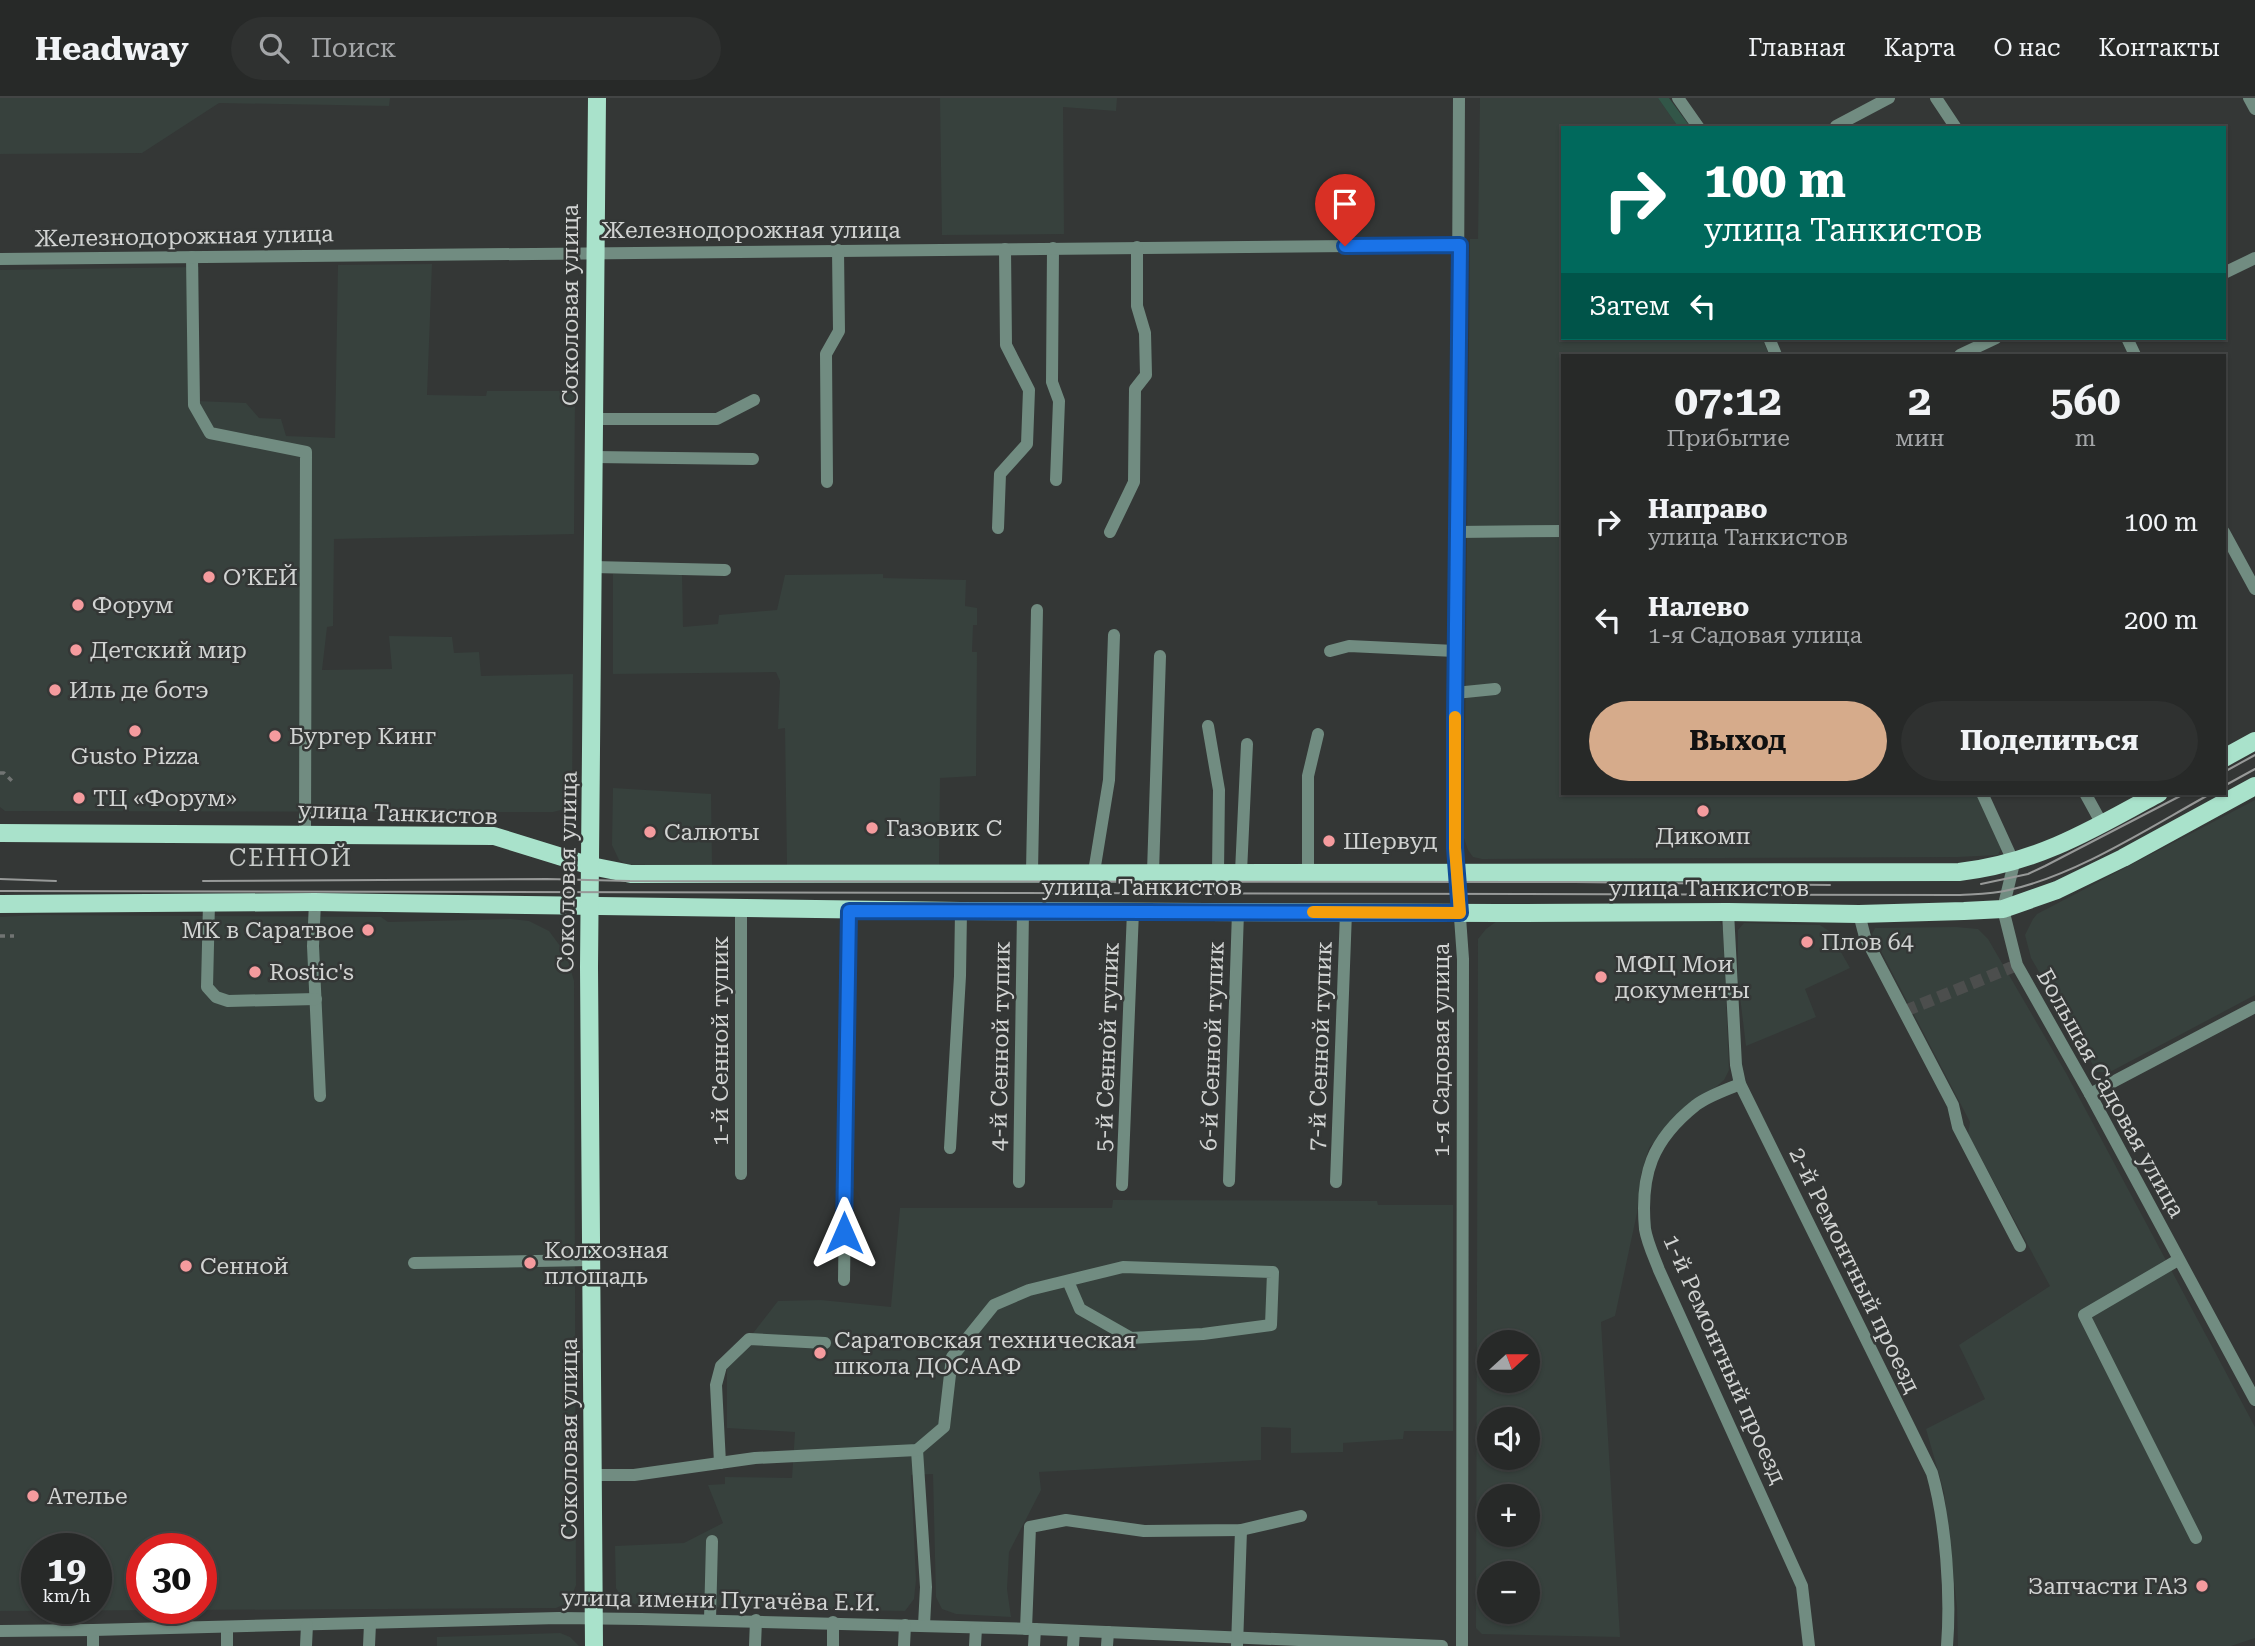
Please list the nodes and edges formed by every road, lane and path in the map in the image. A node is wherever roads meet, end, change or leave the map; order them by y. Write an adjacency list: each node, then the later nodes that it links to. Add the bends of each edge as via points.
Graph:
1 (597, 98): 16 (main road, Соколовая улица)
2 (1459, 98): 11 (street)
3 (1678, 98): 8 (street)
4 (1889, 98): 9 (street)
5 (1936, 98): 10 (street)
6 (2249, 98): 7 (street)
7 (2255, 109)
8 (1698, 126)
9 (1836, 126)
10 (1955, 126)
11 (1460, 245): 12 (street, Железнодорожная улица); 32 (street, 1-я Садовая улица)
12 (1137, 247): 14 (street, Железнодорожная улица); 31 (street, via 1137,306 1145,333 1146,375 1135,389 1134,482)
13 (1005, 248): 14 (street, Железнодорожная улица); 15 (street, Железнодорожная улица); 29 (street, via 1006,345 1028,390 1027,444 1000,474)
14 (1053, 248): 27 (street, via 1052,382 1059,401)
15 (838, 250): 16 (street, Железнодорожная улица); 28 (street, via 839,331 826,354)
16 (595, 252): 17 (street, Железнодорожная улица); 24 (main road, Соколовая улица)
17 (192, 257): 19 (street, Железнодорожная улица); 57 (street, via 194,405 210,433 306,452)
18 (2255, 258): 20 (street)
19 (0, 259)
20 (2226, 272)
21 (1993, 340): 22 (street)
22 (1977, 352)
23 (754, 400): 24 (street, via 717,419)
24 (594, 419): 25 (main road, Соколовая улица)
25 (594, 457): 26 (street); 34 (main road, Соколовая улица)
26 (753, 460)
27 (1056, 480)
28 (827, 482)
29 (998, 528)
30 (1561, 531): 32 (street)
31 (1110, 532)
32 (1456, 532): 40 (street, 1-я Садовая улица)
33 (2226, 536): 36 (street)
34 (593, 567): 35 (street); 59 (main road, Соколовая улица)
35 (725, 570)
36 (2255, 589)
37 (1037, 610): 60 (street)
38 (1114, 635): 61 (street, via 1109,780)
39 (1330, 651): 40 (street, via 1349,646)
40 (1455, 651): 43 (street, 1-я Садовая улица)
41 (1160, 656): 62 (street)
42 (1494, 689): 43 (street)
43 (1455, 692): 65 (street, 1-я Садовая улица)
44 (1208, 726): 63 (street, via 1219,790)
45 (1318, 734): 66 (street, via 1308,776)
46 (2255, 741): 48 (main road)
47 (1247, 744): 64 (street)
48 (2226, 757)
49 (0, 774): 50 (path)
50 (15, 783)
51 (2255, 786): 72 (main road, улица Танкистов, via 2123,858 2057,890)
52 (1983, 795): 58 (street)
53 (2086, 795): 55 (street)
54 (2156, 795): 55 (main road, улица Танкистов)
55 (2102, 824): 58 (main road, улица Танкистов)
56 (0, 833): 57 (main road, улица Танкистов)
57 (305, 834): 59 (main road, улица Танкистов, via 494,836)
58 (2014, 863): 65 (main road, улица Танкистов, via 1959,872); 72 (street, Большая Садовая улица)
59 (591, 866): 60 (main road, улица Танкистов, via 631,874); 70 (main road, Соколовая улица)
60 (1032, 872): 61 (main road, улица Танкистов)
61 (1094, 872): 62 (main road, улица Танкистов)
62 (1153, 872): 63 (main road, улица Танкистов)
63 (1218, 872): 64 (main road, улица Танкистов)
64 (1241, 872): 66 (main road, улица Танкистов)
65 (1457, 872): 66 (main road, улица Танкистов); 80 (street, 1-я Садовая улица)
66 (1308, 874)
67 (315, 902): 68 (main road, улица Танкистов); 70 (main road, улица Танкистов); 84 (street)
68 (209, 903): 69 (main road, улица Танкистов); 84 (street, via 207,987 216,997 228,1001)
69 (0, 904)
70 (591, 907): 71 (main road, улица Танкистов); 96 (main road, Соколовая улица)
71 (741, 909): 73 (main road, улица Танкистов); 90 (street, 1-й Сенной тупик)
72 (2003, 909): 81 (main road, улица Танкистов); 87 (street, Большая Садовая улица, via 2017,965)
73 (849, 911): 74 (main road, улица Танкистов); 99 (street)
74 (961, 911): 75 (main road, улица Танкистов); 89 (street)
75 (1023, 911): 76 (main road, улица Танкистов); 92 (street, 4-й Сенной тупик)
76 (1133, 911): 77 (main road, улица Танкистов); 94 (street, 5-й Сенной тупик)
77 (1238, 912): 78 (main road, улица Танкистов); 91 (street, 6-й Сенной тупик)
78 (1346, 912): 80 (main road, улица Танкистов); 93 (street, 7-й Сенной тупик)
79 (1728, 912): 80 (main road, улица Танкистов); 81 (main road, улица Танкистов); 86 (street, 2-й Ремонтный проезд)
80 (1460, 913): 141 (street, 1-я Садовая улица)
81 (1859, 914): 95 (street, via 1865,937)
82 (0, 936): 83 (path)
83 (14, 936)
84 (316, 999): 88 (street)
85 (2255, 1007): 87 (street)
86 (1740, 1084): 142 (street, 1-й Ремонтный проезд, via 1697,1104 1664,1138 1647,1174 1645,1231 1802,1586); 143 (street, 2-й Ремонтный проезд, via 1932,1473 1950,1608)
87 (2090, 1094): 97 (street, Большая Садовая улица)
88 (320, 1096)
89 (950, 1148)
90 (741, 1174)
91 (1229, 1181)
92 (1018, 1182)
93 (1336, 1182)
94 (1122, 1185)
95 (2020, 1246)
96 (592, 1260): 98 (street); 105 (main road, Соколовая улица)
97 (2178, 1260): 102 (street, Большая Садовая улица); 108 (street, via 2084,1314)
98 (414, 1263)
99 (844, 1280)
100 (1068, 1281): 100 (street, via 1080,1309 1131,1338 1271,1325 1273,1272 1123,1267); 103 (street, via 1028,1290 994,1305 952,1357 944,1427)
101 (825, 1343): 104 (street, via 749,1339 721,1366 716,1385)
102 (2255, 1400)
103 (917, 1450): 104 (street); 117 (street, via 926,1587)
104 (720, 1463): 105 (street, via 634,1475)
105 (594, 1475): 110 (main road, Соколовая улица)
106 (1301, 1516): 107 (street)
107 (1241, 1530): 120 (street, via 1144,1531 1066,1520 1030,1527); 127 (street)
108 (2196, 1538)
109 (712, 1541): 111 (street)
110 (594, 1619): 111 (street, улица имени Пугачёва Е.И.); 114 (street, улица имени Пугачёва Е.И.); 132 (main road, Соколовая улица)
111 (710, 1620): 112 (street, улица имени Пугачёва Е.И.)
112 (756, 1620): 113 (street, улица имени Пугачёва Е.И.); 133 (street)
113 (833, 1622): 116 (street, улица имени Пугачёва Е.И.); 134 (street)
114 (370, 1623): 115 (street, улица имени Пугачёва Е.И.); 131 (street)
115 (307, 1625): 118 (street, улица имени Пугачёва Е.И.); 130 (street)
116 (905, 1625): 117 (street, улица имени Пугачёва Е.И.); 135 (street)
117 (924, 1625): 119 (street, улица имени Пугачёва Е.И.)
118 (227, 1627): 121 (street, улица имени Пугачёва Е.И.); 129 (street)
119 (976, 1628): 120 (street, улица имени Пугачёва Е.И.); 136 (street)
120 (1030, 1629): 123 (street, улица имени Пугачёва Е.И.); 137 (street)
121 (93, 1630): 122 (street, улица имени Пугачёва Е.И.); 128 (street)
122 (0, 1631)
123 (1074, 1631): 124 (street, улица имени Пугачёва Е.И.); 138 (street)
124 (1108, 1632): 125 (street, улица имени Пугачёва Е.И.); 139 (street)
125 (1139, 1640): 126 (street, улица имени Пугачёва Е.И.)
126 (1173, 1641): 127 (street, улица имени Пугачёва Е.И.)
127 (1237, 1641): 140 (street, улица имени Пугачёва Е.И.)
128 (93, 1646)
129 (227, 1646)
130 (306, 1646)
131 (369, 1646)
132 (594, 1646)
133 (755, 1646)
134 (833, 1646)
135 (904, 1646)
136 (975, 1646)
137 (1034, 1646)
138 (1073, 1646)
139 (1107, 1646)
140 (1442, 1646)
141 (1462, 1646)
142 (1810, 1646)
143 (1947, 1646)

